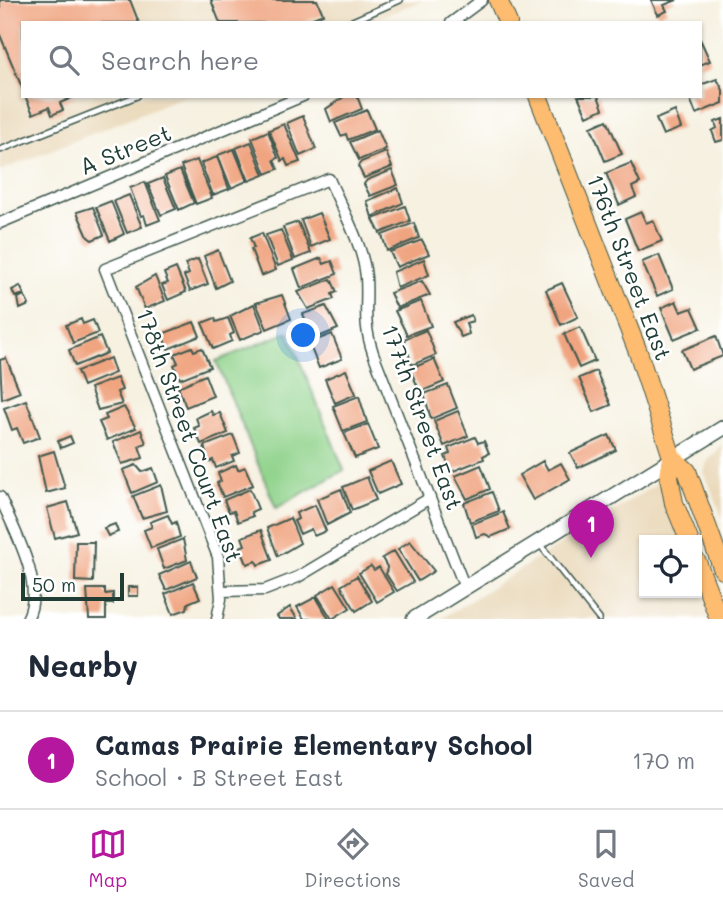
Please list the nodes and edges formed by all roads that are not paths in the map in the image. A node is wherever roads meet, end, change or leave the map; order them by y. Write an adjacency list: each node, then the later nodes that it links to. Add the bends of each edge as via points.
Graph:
1 (400, 0): 4 (lane)
2 (482, 0): 5 (street)
3 (498, 0): 6 (main road)
4 (353, 21)
5 (454, 21)
6 (507, 21)
7 (132, 98): 10 (lane)
8 (298, 98): 12 (street, A Street)
9 (539, 98): 14 (main road, 176th Street East, via 616,290)
10 (0, 150)
11 (330, 179): 16 (street, 177th Street East, via 362,260 368,335); 22 (street, 178th Street Court East, via 105,269 218,557)
12 (0, 223)
13 (723, 428): 14 (street)
14 (673, 457): 17 (main road, 176th Street East, via 669,477); 18 (street); 19 (main road, 176th Street East, via 687,471)
15 (0, 497): 25 (street, via 32,584)
16 (430, 498): 21 (street, 177th Street East); 22 (street, via 298,578 265,590)
17 (687, 535)
18 (538, 542): 21 (street); 24 (lane)
19 (723, 570)
20 (702, 575): 27 (main road)
21 (465, 588): 23 (street)
22 (221, 591): 26 (street, 178th Street Court East)
23 (425, 616)
24 (595, 618)
25 (27, 619)
26 (217, 619)
27 (719, 619)

